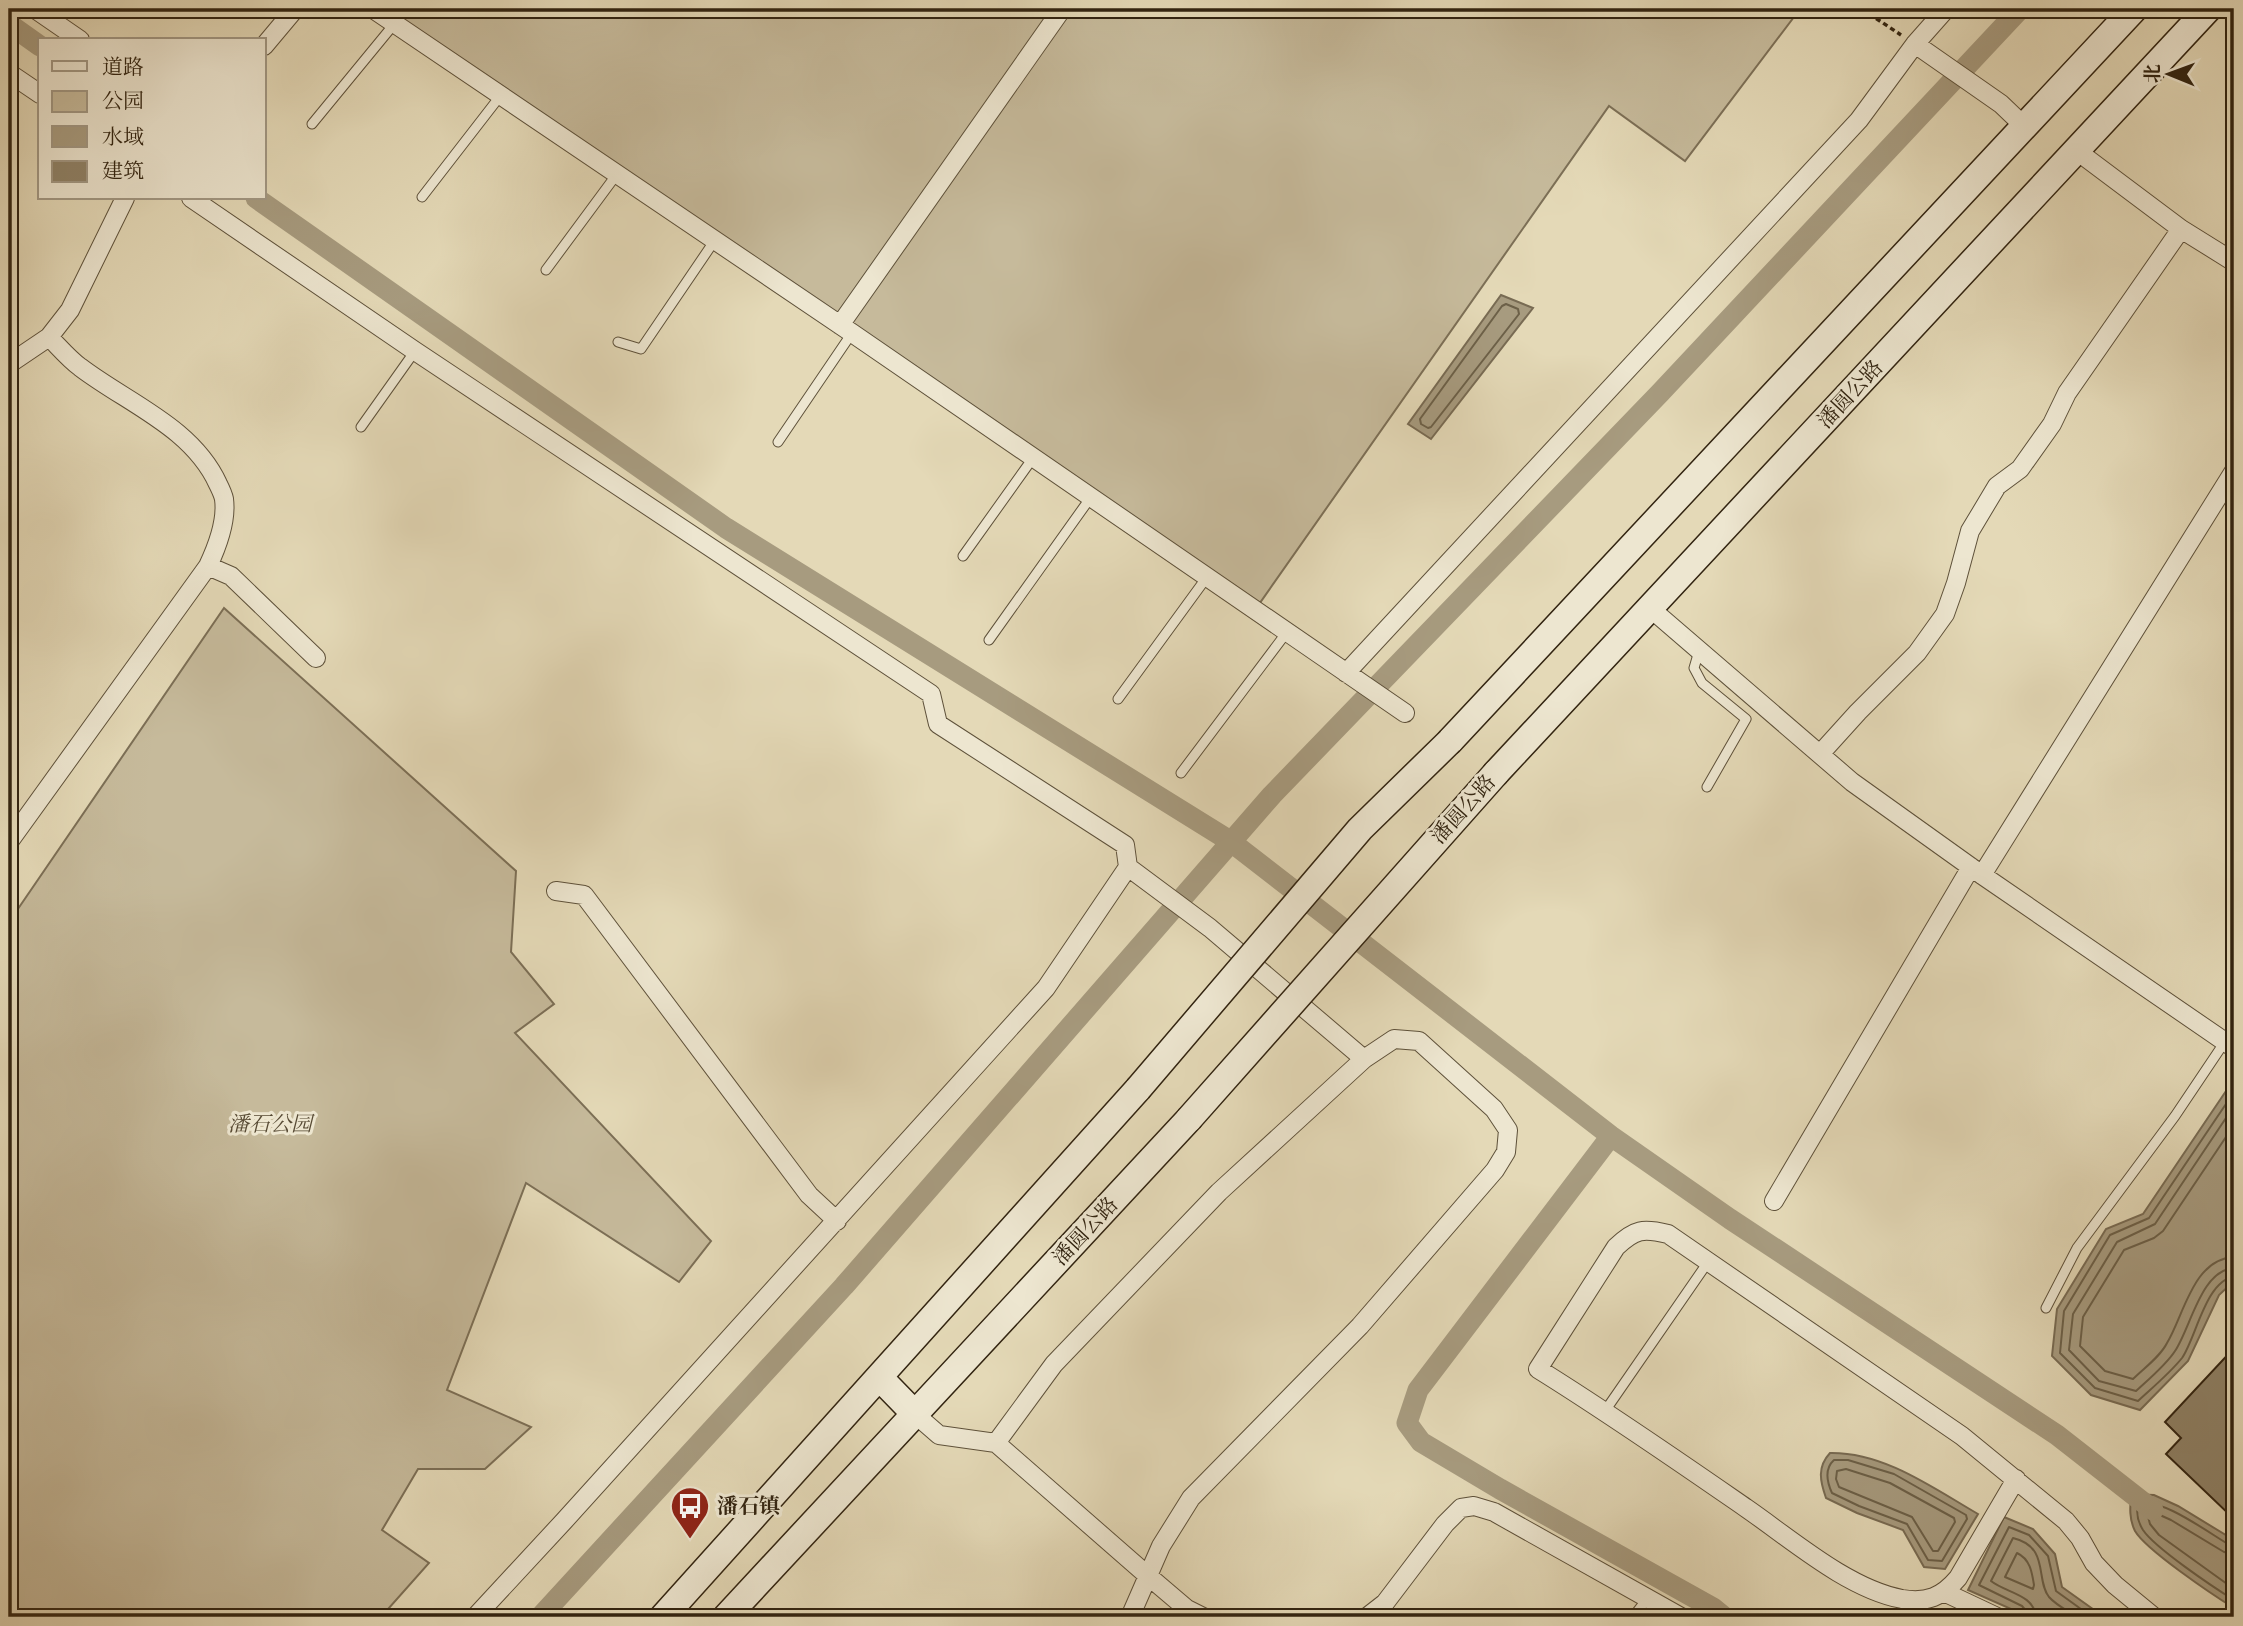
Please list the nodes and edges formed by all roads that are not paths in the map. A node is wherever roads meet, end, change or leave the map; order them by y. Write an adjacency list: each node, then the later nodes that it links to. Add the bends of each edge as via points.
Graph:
1 (35, 9): 9 (street)
2 (295, 9): 10 (street)
3 (373, 9): 8 (street)
4 (1062, 9): 26 (street)
5 (1946, 9): 11 (street)
6 (2134, 9): 16 (main road)
7 (2208, 9): 17 (main road, 潘圆公路)
8 (395, 23): 14 (street); 15 (lane)
9 (76, 38)
10 (266, 44)
11 (1919, 46): 16 (street, via 2001,104); 44 (street, via 1859,120)
12 (9, 73): 13 (street)
13 (38, 93)
14 (501, 95): 18 (street); 19 (lane)
15 (312, 124)
16 (2025, 127): 60 (main road, bridge, via 1450,741 1360,829 1138,1089)
17 (2077, 152): 22 (street); 39 (main road, 潘圆公路)
18 (617, 174): 23 (street); 25 (lane)
19 (422, 197)
20 (124, 200): 27 (street, via 70,310)
21 (194, 200): 29 (street)
22 (2181, 229): 24 (street); 47 (street, via 2020,469 1997,486 1970,531 1945,614 1917,653)
23 (715, 240): 26 (street); 28 (lane, via 641,349)
24 (2234, 262)
25 (546, 270)
26 (846, 329): 32 (lane); 33 (street)
27 (49, 337): 30 (street); 37 (street, via 79,367 160,420 211,468 224,498 217,546)
28 (618, 342)
29 (415, 351): 31 (lane); 52 (street, via 931,694 938,724 1125,845)
30 (9, 364)
31 (361, 427)
32 (778, 442)
33 (1033, 457): 35 (street); 36 (lane)
34 (2234, 471): 51 (street)
35 (1091, 497): 38 (street); 41 (lane)
36 (963, 556)
37 (208, 566): 43 (street, via 231,576); 50 (street)
38 (1207, 577): 40 (street); 45 (lane)
39 (1650, 608): 42 (street); 62 (main road, 潘圆公路, bridge)
40 (1287, 632): 44 (street); 48 (lane)
41 (989, 640)
42 (1699, 651): 47 (street); 49 (lane, via 1694,668 1702,683 1746,719)
43 (316, 657)
44 (1351, 676): 46 (street)
45 (1118, 699)
46 (1405, 713)
47 (1820, 754): 51 (street)
48 (1181, 773)
49 (1707, 787)
50 (9, 842)
51 (1976, 871): 54 (street); 56 (street)
52 (1134, 872): 55 (street, via 1210,928); 57 (street, via 1046,988)
53 (556, 891): 57 (street, via 584,895 809,1195)
54 (2229, 1045): 59 (lane, via 2077,1248)
55 (1364, 1059): 63 (street, via 1219,1192 1054,1364); 65 (street, via 1394,1039 1419,1041 1494,1109 1508,1130 1507,1152 1360,1326 1191,1498)
56 (1774, 1201)
57 (836, 1221): 68 (street)
58 (1708, 1262): 61 (lane); 61 (street, via 1668,1234 1648,1229 1630,1234 1616,1247 1538,1369); 64 (street, via 1962,1436)
59 (2046, 1308)
60 (879, 1377): 62 (main road); 69 (main road)
61 (1605, 1411): 66 (street, via 1865,1587 1902,1599 1926,1600)
62 (916, 1415): 63 (street, via 939,1435); 70 (main road, 潘圆公路)
63 (996, 1443): 65 (street)
64 (2016, 1479): 66 (street); 77 (street, via 2066,1521 2115,1586)
65 (1147, 1575): 71 (street); 72 (street)
66 (1946, 1592): 76 (street)
67 (1647, 1599): 73 (street, via 1493,1512 1474,1506 1461,1508 1445,1524 1385,1604); 74 (lane); 75 (street)
68 (475, 1617)
69 (663, 1617)
70 (726, 1617)
71 (1130, 1617)
72 (1203, 1617)
73 (1367, 1617)
74 (1633, 1617)
75 (1681, 1617)
76 (1997, 1617)
77 (2154, 1617)

